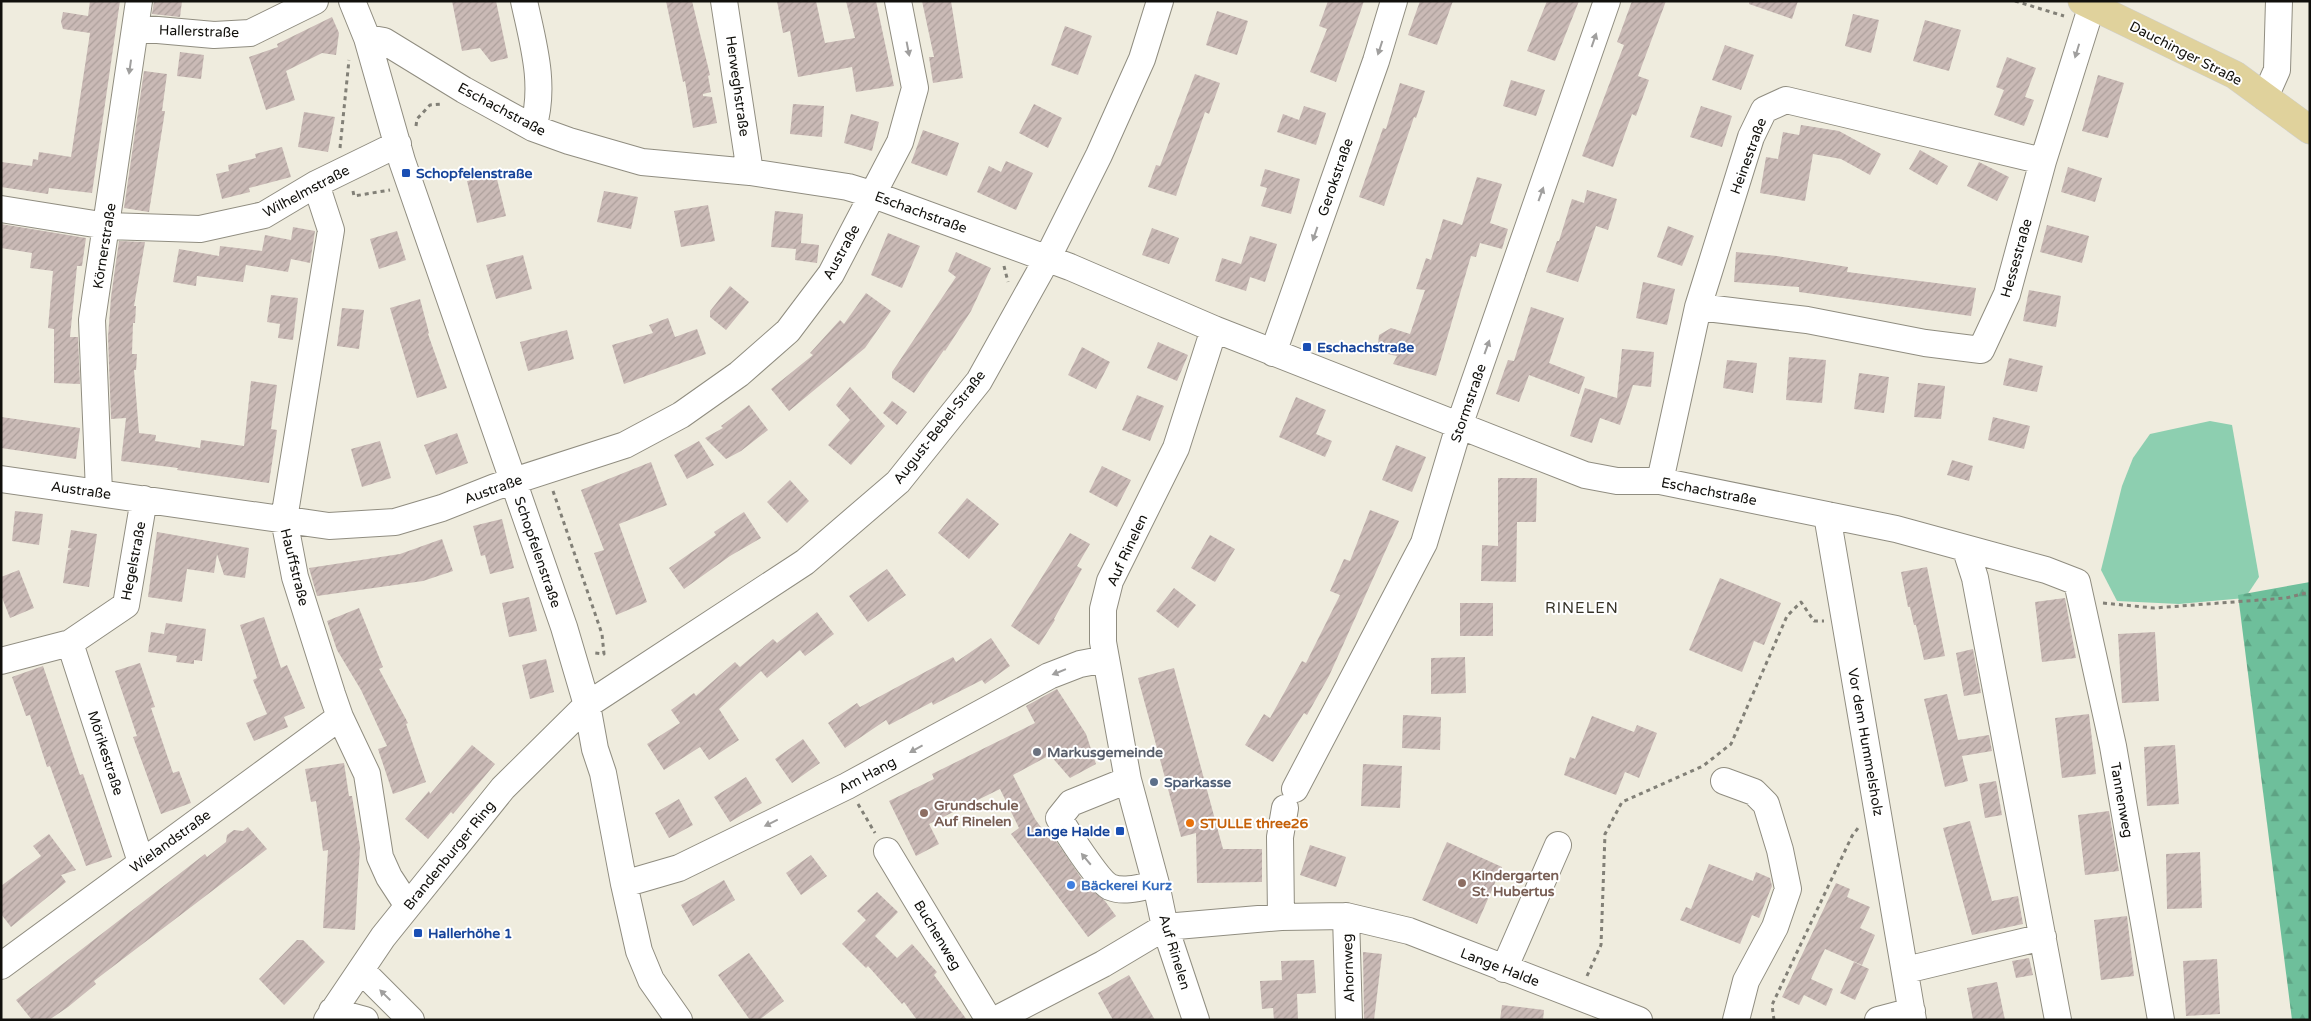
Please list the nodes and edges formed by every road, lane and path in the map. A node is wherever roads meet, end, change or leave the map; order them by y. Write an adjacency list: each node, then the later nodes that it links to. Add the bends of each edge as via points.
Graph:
1 (139, 1): 12 (street, Körnerstraße)
2 (315, 1): 12 (street, Hallerstraße, via 250,33 214,35)
3 (352, 1): 13 (street, Schopfelenstraße)
4 (524, 1): 16 (street, via 540,93)
5 (724, 1): 21 (street, Herweghstraße)
6 (898, 1): 25 (street, Austraße, one-way to 25, via 915,88 900,142)
7 (1160, 1): 28 (street, August-Bebel-Straße, via 1142,59)
8 (1394, 1): 31 (street, Gerokstraße, one-way to 31)
9 (1607, 1): 32 (street, Stormstraße, one-way to 9)
10 (2279, 1): 14 (street, via 2277,70)
11 (2087, 3): 14 (main road, Dauchinger Straße, via 2235,75); 20 (street, Hessestraße, one-way to 20)
12 (135, 28): 27 (street, Körnerstraße, one-way to 27)
13 (358, 46): 16 (street, Eschachstraße, via 384,41); 18 (street, Schopfelenstraße); 19 (path)
14 (2265, 96): 17 (main road, Dauchinger Straße)
15 (447, 103): 18 (path, via 430,105 417,119)
16 (533, 128): 21 (street, Eschachstraße, via 642,162)
17 (2310, 130)
18 (406, 139): 22 (street, Wilhelmstraße); 34 (street, Schopfelenstraße)
19 (339, 156)
20 (2043, 161): 29 (street, Hessestraße, via 2007,294 1981,350 1925,343 1808,320); 29 (street, Heinestraße, via 1786,100 1764,110 1751,137)
21 (750, 172): 25 (street, Eschachstraße, via 848,187)
22 (316, 184): 27 (street, Wilhelmstraße, via 264,215 200,229); 39 (street, Hauffstraße, via 331,230)
23 (351, 188): 24 (path, via 354,196)
24 (393, 189)
25 (874, 195): 28 (street, Eschachstraße); 34 (street, Austraße, via 831,274 788,331 738,374 681,415 625,445)
26 (1, 209): 27 (street, Wilhelmstraße)
27 (107, 226): 36 (street, Körnerstraße, via 92,320)
28 (1048, 259): 30 (street, Eschachstraße); 49 (street, August-Bebel-Straße, via 979,381 898,482 805,562)
29 (1698, 307): 35 (street, Heinestraße)
30 (1214, 329): 31 (street, Eschachstraße); 46 (street, Auf Rinelen, via 1176,448 1110,581 1103,609)
31 (1273, 353): 32 (street, Eschachstraße)
32 (1459, 426): 35 (street, Eschachstraße, via 1585,475 1617,481); 62 (street, Stormstraße, via 1424,544 1290,799 1280,837)
33 (1, 479): 36 (street, Austraße)
34 (514, 481): 39 (street, Austraße, via 395,522 329,526); 49 (street, Schopfelenstraße)
35 (1660, 481): 38 (street, Eschachstraße)
36 (99, 492): 37 (street, Austraße)
37 (144, 499): 39 (street, Austraße); 44 (street, Hegelstraße, via 126,605)
38 (1827, 515): 40 (street, Eschachstraße, via 1896,529); 43 (street, Vor dem Hummelsholz)
39 (284, 519): 50 (street, Hauffstraße, via 295,577)
40 (1966, 550): 41 (street, Eschachstraße, via 2046,570); 64 (street, via 1975,578)
41 (2080, 591): 42 (path, via 2154,608 2286,598); 84 (street, Tannenweg, via 2113,746)
42 (2310, 592)
43 (1845, 622): 68 (street, Vor dem Hummelsholz); 69 (path, via 1814,621 1801,602 1787,616 1731,744 1703,766 1622,802 1605,834 1601,945)
44 (70, 643): 48 (street, Hegelstraße); 57 (street, Mörikestraße)
45 (604, 654): 47 (path)
46 (1106, 659): 51 (street, Auf Rinelen); 53 (street, Am Hang, one-way to 53, via 1080,664 1048,676)
47 (606, 660)
48 (1, 661)
49 (587, 705): 58 (street, Schopfelenstraße); 60 (street, Brandenburger Ring, via 503,788)
50 (340, 717): 57 (street, Wielandstraße); 60 (street, Hauffstraße, via 366,774 380,857 388,877)
51 (1128, 780): 59 (street, Auf Rinelen); 59 (street, one-way to 51, via 1126,890 1109,886 1074,844 1059,818 1071,803)
52 (1724, 781): 80 (street, via 1754,792 1766,804 1788,889 1775,926 1746,981)
53 (848, 786): 56 (path); 58 (street, Am Hang, one-way to 58, via 679,868)
54 (1860, 827): 81 (path, via 1852,836 1772,1005)
55 (1558, 845): 66 (street)
56 (886, 851): 75 (street, Buchenweg)
57 (141, 862): 65 (street, Wielandstraße)
58 (624, 884): 74 (street, Schopfelenstraße, via 639,951 652,980)
59 (1156, 884): 63 (street, Auf Rinelen)
60 (408, 906): 67 (street, Brandenburger Ring)
61 (1346, 916): 62 (street, Lange Halde); 66 (street, Lange Halde, via 1409,931); 78 (street, Ahornweg)
62 (1281, 917): 63 (street, Lange Halde)
63 (1165, 927): 76 (street, Lange Halde); 77 (street, Auf Rinelen)
64 (2043, 937): 68 (street); 83 (street)
65 (1, 966)
66 (1504, 969): 69 (street, Lange Halde)
67 (361, 970): 70 (street, Brandenburger Ring); 73 (street, one-way to 67)
68 (1906, 970): 71 (street, Vor dem Hummelsholz)
69 (1578, 997): 79 (street, Lange Halde)
70 (330, 1015): 72 (street)
71 (1913, 1015): 82 (street)
72 (365, 1020)
73 (411, 1020)
74 (679, 1020)
75 (989, 1020)
76 (995, 1020)
77 (1196, 1020)
78 (1349, 1020)
79 (1639, 1020)
80 (1736, 1020)
81 (1774, 1020)
82 (1878, 1020)
83 (2058, 1020)
84 (2161, 1020)

